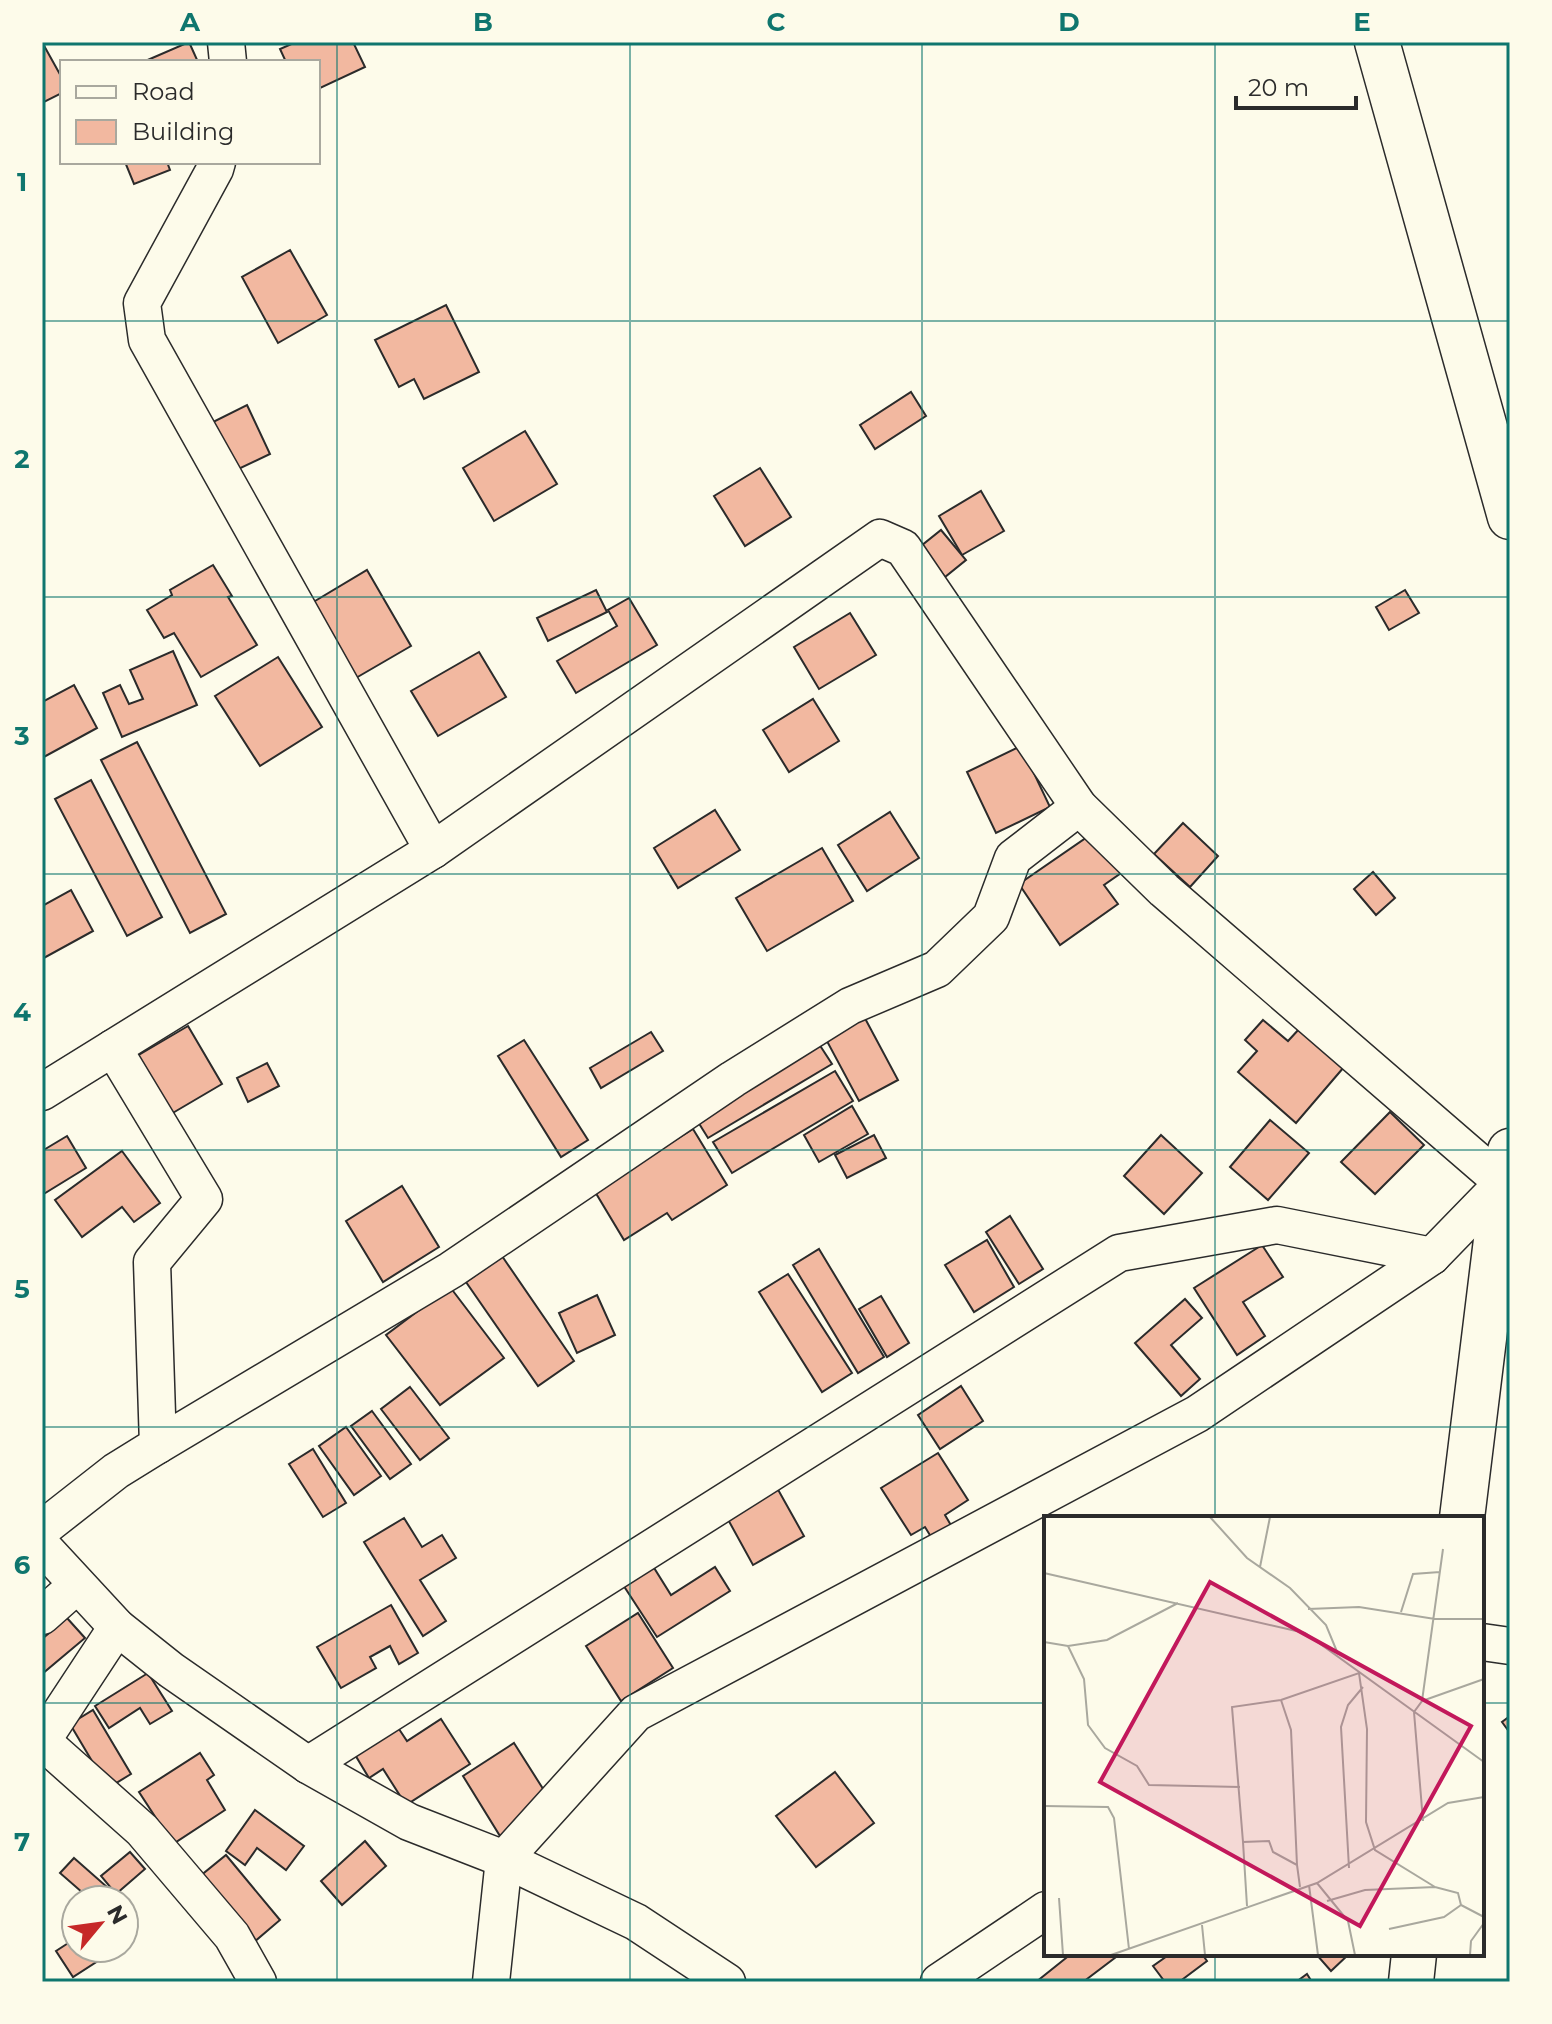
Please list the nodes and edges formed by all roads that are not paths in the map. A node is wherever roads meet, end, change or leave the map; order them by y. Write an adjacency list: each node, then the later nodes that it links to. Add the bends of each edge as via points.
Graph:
1 (1377, 42): 3 (main road)
2 (216, 164): 5 (street, via 142,303 147,340)
3 (1510, 517)
4 (1079, 807): 5 (street, via 903,548 880,538); 8 (street, via 1164,890); 10 (street, via 1013,858 991,917 937,969 850,1006 451,1270)
5 (433, 850): 6 (street)
6 (113, 1048): 7 (street); 10 (street, via 204,1199 152,1262)
7 (42, 1092)
8 (1506, 1167): 9 (street); 11 (main road)
9 (1432, 1256): 20 (street, via 1277,1225 1119,1253); 21 (street, via 1197,1414 636,1713)
10 (158, 1445): 12 (street)
11 (1462, 1516)
12 (42, 1529)
13 (42, 1546): 14 (street)
14 (77, 1585): 15 (street); 16 (street)
15 (42, 1616)
16 (117, 1627): 19 (street); 20 (street)
17 (1484, 1642): 18 (street)
18 (1510, 1646)
19 (42, 1741): 24 (street, via 151,1840 232,1936)
20 (308, 1765): 21 (street, via 409,1822)
21 (504, 1859): 25 (street); 26 (street, via 636,1922)
22 (1044, 1911): 27 (street)
23 (1414, 1956): 28 (main road)
24 (258, 1982)
25 (491, 1982)
26 (727, 1982)
27 (939, 1982)
28 (1411, 1982)

